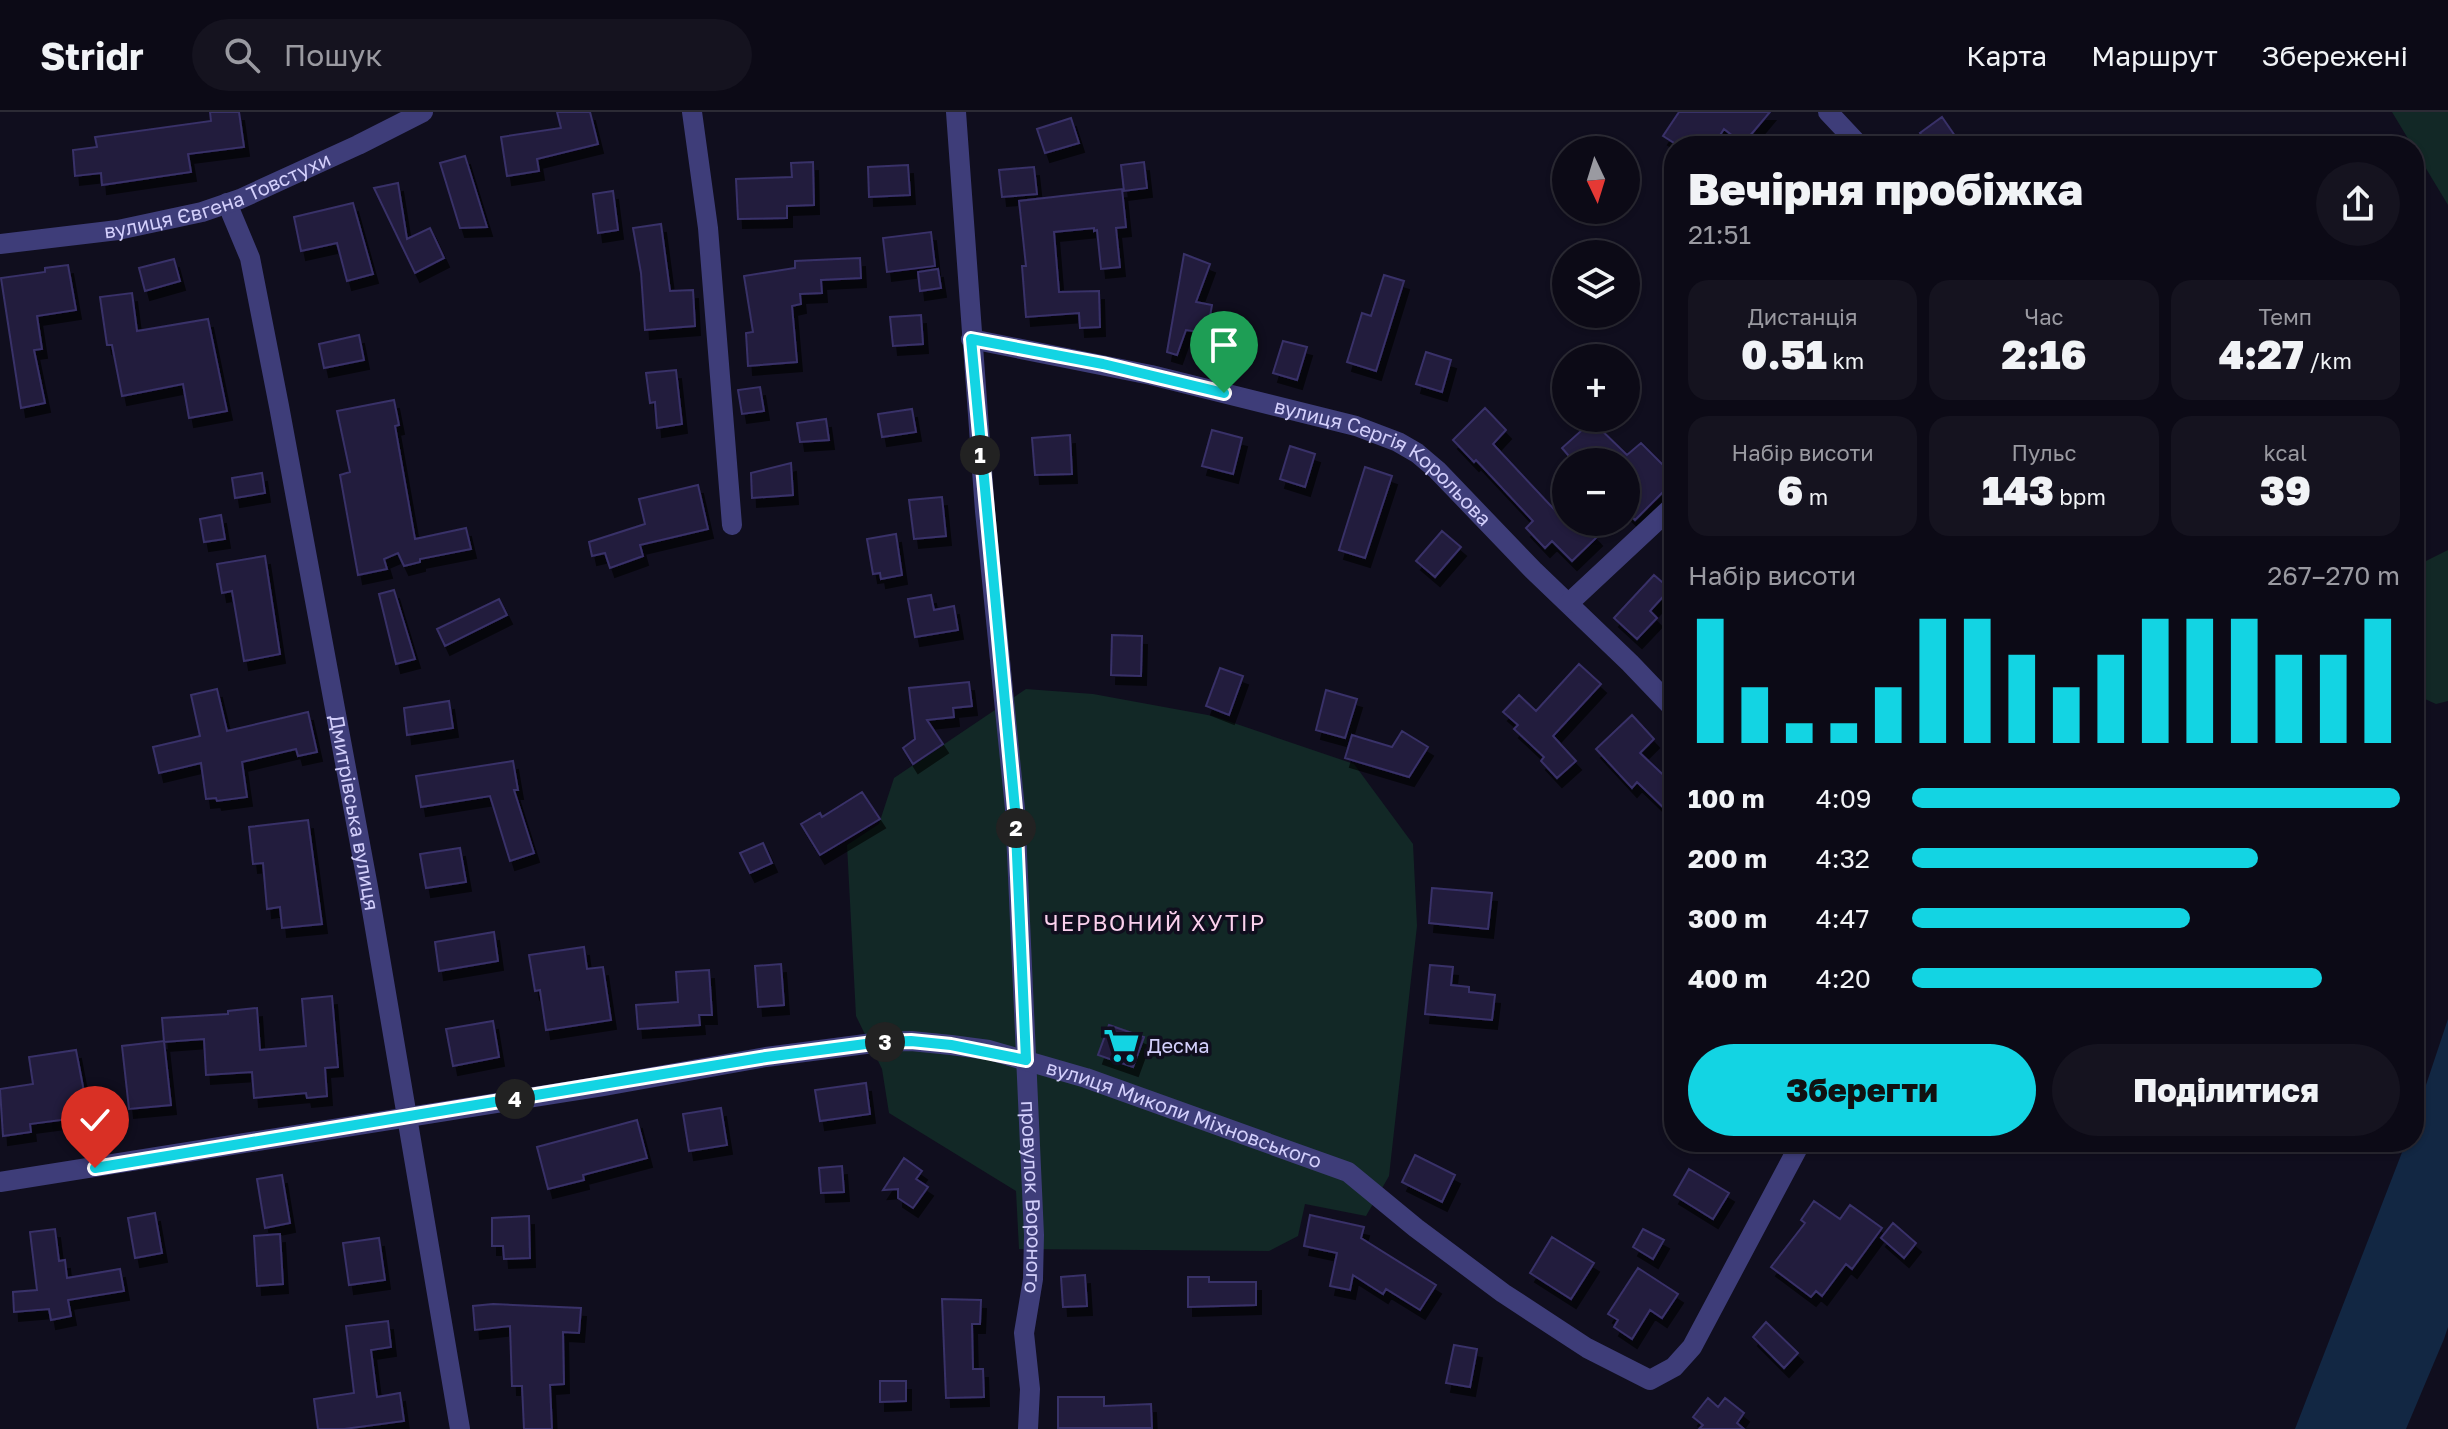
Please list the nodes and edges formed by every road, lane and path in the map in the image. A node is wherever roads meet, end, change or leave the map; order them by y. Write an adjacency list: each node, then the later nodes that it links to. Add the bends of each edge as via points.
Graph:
1 (423, 112): 6 (street, вулиця Євгена Товстухи)
2 (692, 112): 10 (street, via 708,228)
3 (956, 112): 8 (street, вулиця Миколи Міхновського)
4 (1828, 112): 5 (street)
5 (1851, 136)
6 (227, 203): 7 (street, вулиця Євгена Товстухи, via 118,230); 14 (street, Дмитрівська вулиця, via 250,258 271,364 347,768)
7 (0, 244)
8 (971, 339): 11 (street, вулиця Сергія Корольова, via 1139,372 1375,432 1417,453 1437,470); 13 (street, вулиця Миколи Міхновського, via 1015,809)
9 (1664, 514): 11 (street)
10 (732, 525)
11 (1569, 603): 12 (street, вулиця Сергія Корольова)
12 (1664, 699)
13 (1026, 1060): 14 (street, via 951,1045 881,1042); 15 (street, вулиця Миколи Міхновського, via 1348,1172 1503,1293 1587,1348 1650,1380 1674,1367 1692,1347); 18 (street, провулок Вороного, via 1035,1255 1024,1333)
14 (405, 1117): 16 (street); 17 (street, Дмитрівська вулиця)
15 (1796, 1152)
16 (0, 1182)
17 (460, 1429)
18 (1028, 1429)

